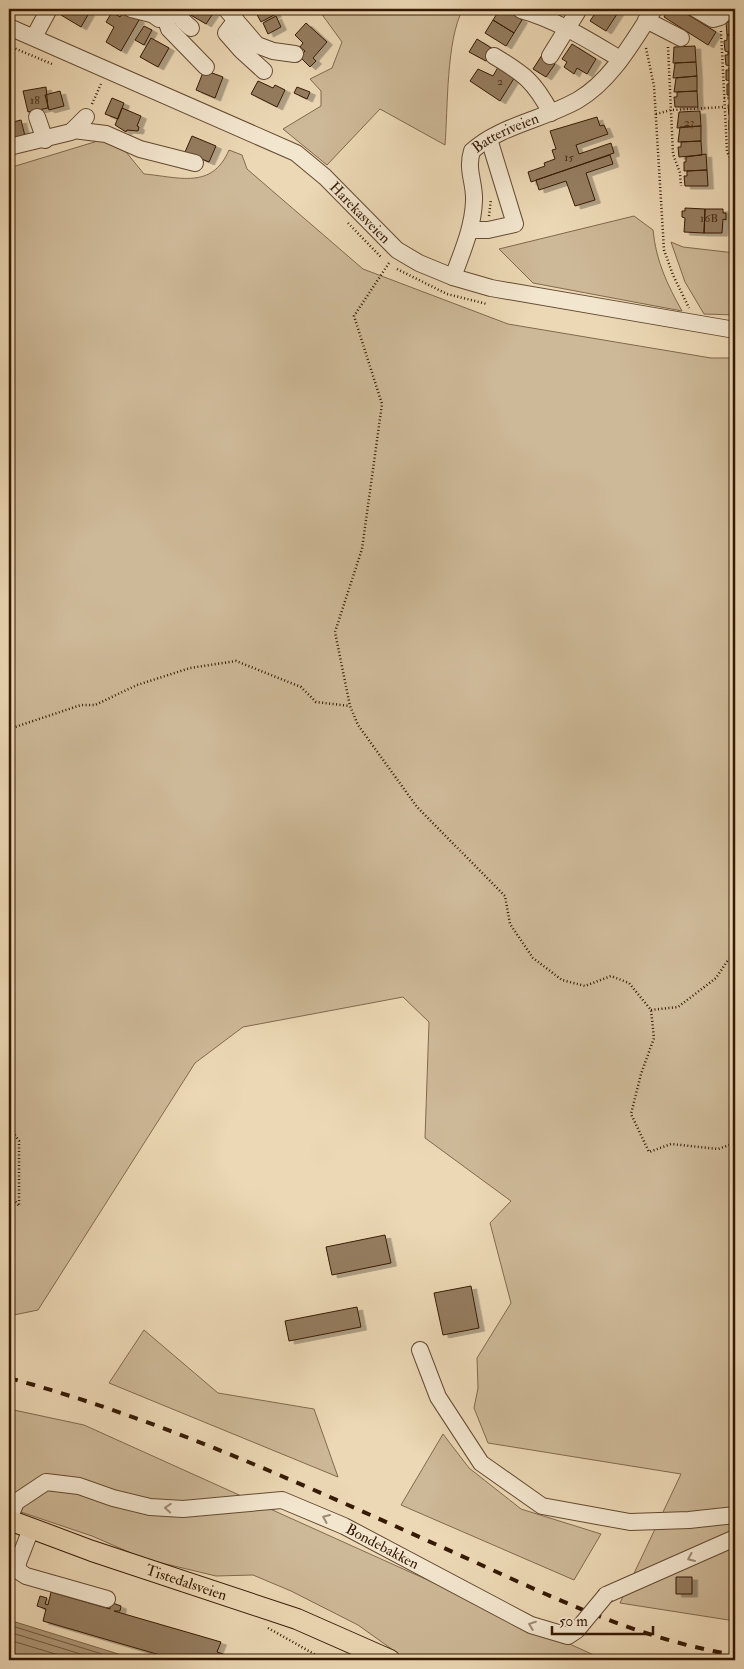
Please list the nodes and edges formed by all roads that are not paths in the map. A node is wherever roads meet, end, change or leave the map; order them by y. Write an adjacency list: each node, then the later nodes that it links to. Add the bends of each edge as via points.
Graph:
1 (49, 9): 15 (street)
2 (131, 9): 8 (street)
3 (553, 9): 12 (street)
4 (579, 9): 12 (street)
5 (696, 9): 7 (street, via 713,19)
6 (521, 10): 12 (street)
7 (724, 13)
8 (160, 14): 13 (street, via 183,21); 20 (street)
9 (231, 15): 16 (street, via 254,32 257,45); 21 (street, via 226,33)
10 (646, 20): 14 (street); 19 (street, Batteriveien)
11 (9, 27): 15 (street, Harekasveien)
12 (567, 27): 18 (street); 19 (street)
13 (191, 28)
14 (675, 35)
15 (34, 37): 31 (street, Harekasveien, via 296,153 325,177 397,250 419,264)
16 (295, 54)
17 (494, 56): 22 (street, via 525,75 539,91)
18 (550, 56)
19 (620, 59): 22 (street, Batteriveien, via 590,91)
20 (206, 67)
21 (264, 71)
22 (551, 113): 26 (street, Batteriveien)
23 (37, 117): 27 (street)
24 (86, 117): 25 (street)
25 (73, 130): 27 (street); 29 (street, via 106,134 140,149)
26 (489, 139): 30 (street, Batteriveien, via 472,151 469,160 475,198); 30 (street, via 515,224)
27 (45, 140): 28 (street)
28 (9, 148)
29 (195, 163)
30 (470, 230): 31 (street, Batteriveien)
31 (454, 277): 32 (street, Harekasveien, via 491,288)
32 (735, 330)
33 (420, 1350): 34 (street, via 438,1397 481,1463 542,1506 630,1522)
34 (735, 1515)
35 (9, 1520): 36 (main road, Tistedalsveien); 37 (street, Bondebakken, one-way to 35, bridge, via 606,1595 577,1630 568,1636 530,1625 344,1526 282,1500 183,1509 150,1507 79,1486 46,1482 16,1502)
36 (31, 1529): 38 (street, via 16,1565 20,1572); 39 (main road, Tistedalsveien, via 288,1616)
37 (735, 1538)
38 (107, 1599)
39 (358, 1653): 40 (main road, Tistedalsveien)
40 (390, 1660)

